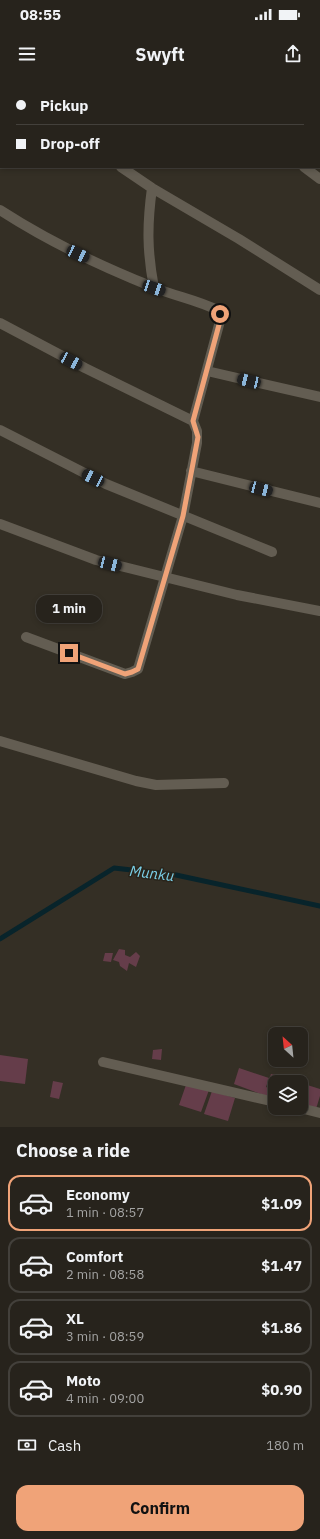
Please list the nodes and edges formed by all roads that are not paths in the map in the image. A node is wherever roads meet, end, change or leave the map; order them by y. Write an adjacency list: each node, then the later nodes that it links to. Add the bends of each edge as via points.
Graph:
1 (122, 168): 4 (street)
2 (305, 168): 3 (street)
3 (320, 179)
4 (152, 188): 6 (street, via 147,240); 7 (street)
5 (0, 210): 6 (street, via 24,226 67,248)
6 (154, 288): 9 (street, via 210,306 220,314)
7 (320, 290)
8 (0, 323): 11 (street)
9 (207, 371): 10 (street); 11 (street)
10 (320, 398)
11 (193, 421): 13 (street, via 198,437)
12 (0, 430): 15 (street, via 106,484)
13 (191, 471): 14 (street); 15 (street)
14 (320, 503)
15 (183, 516): 17 (street); 18 (street)
16 (0, 524): 18 (street, via 96,560)
17 (272, 552)
18 (164, 578): 19 (street); 20 (street, via 138,669 132,672 125,674)
19 (320, 611)
20 (26, 637)
21 (0, 741): 22 (street, via 156,785)
22 (224, 783)
23 (103, 1062): 24 (street)
24 (268, 1100)
25 (308, 1110): 26 (street)
26 (320, 1113)

